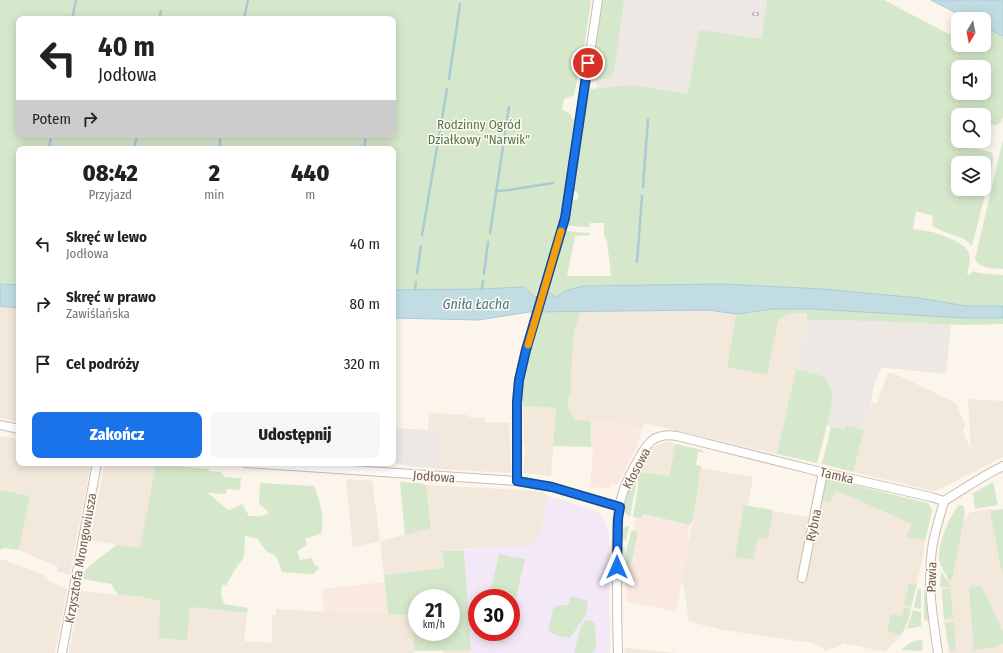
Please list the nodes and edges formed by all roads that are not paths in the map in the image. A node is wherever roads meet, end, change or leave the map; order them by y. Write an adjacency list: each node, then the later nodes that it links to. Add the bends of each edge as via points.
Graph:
1 (598, 0): 9 (street, via 565,218 519,380)
2 (0, 425): 3 (street)
3 (16, 428)
4 (663, 435): 8 (street, Tamka, via 677,436); 11 (street, Kłosowa, via 656,437 644,448 629,477)
5 (97, 466): 13 (street, Krzysztofa Mrongowiusza)
6 (291, 466): 9 (street, Jodłowa)
7 (1003, 466): 10 (street)
8 (823, 472): 10 (street, Tamka); 12 (street, Rybna)
9 (517, 481): 11 (street, Jodłowa, via 552,487)
10 (944, 501): 15 (street, Pawia, via 935,531 930,586)
11 (620, 507): 14 (street, Kłosowa, via 617,543)
12 (802, 578)
13 (62, 653)
14 (618, 653)
15 (938, 653)

